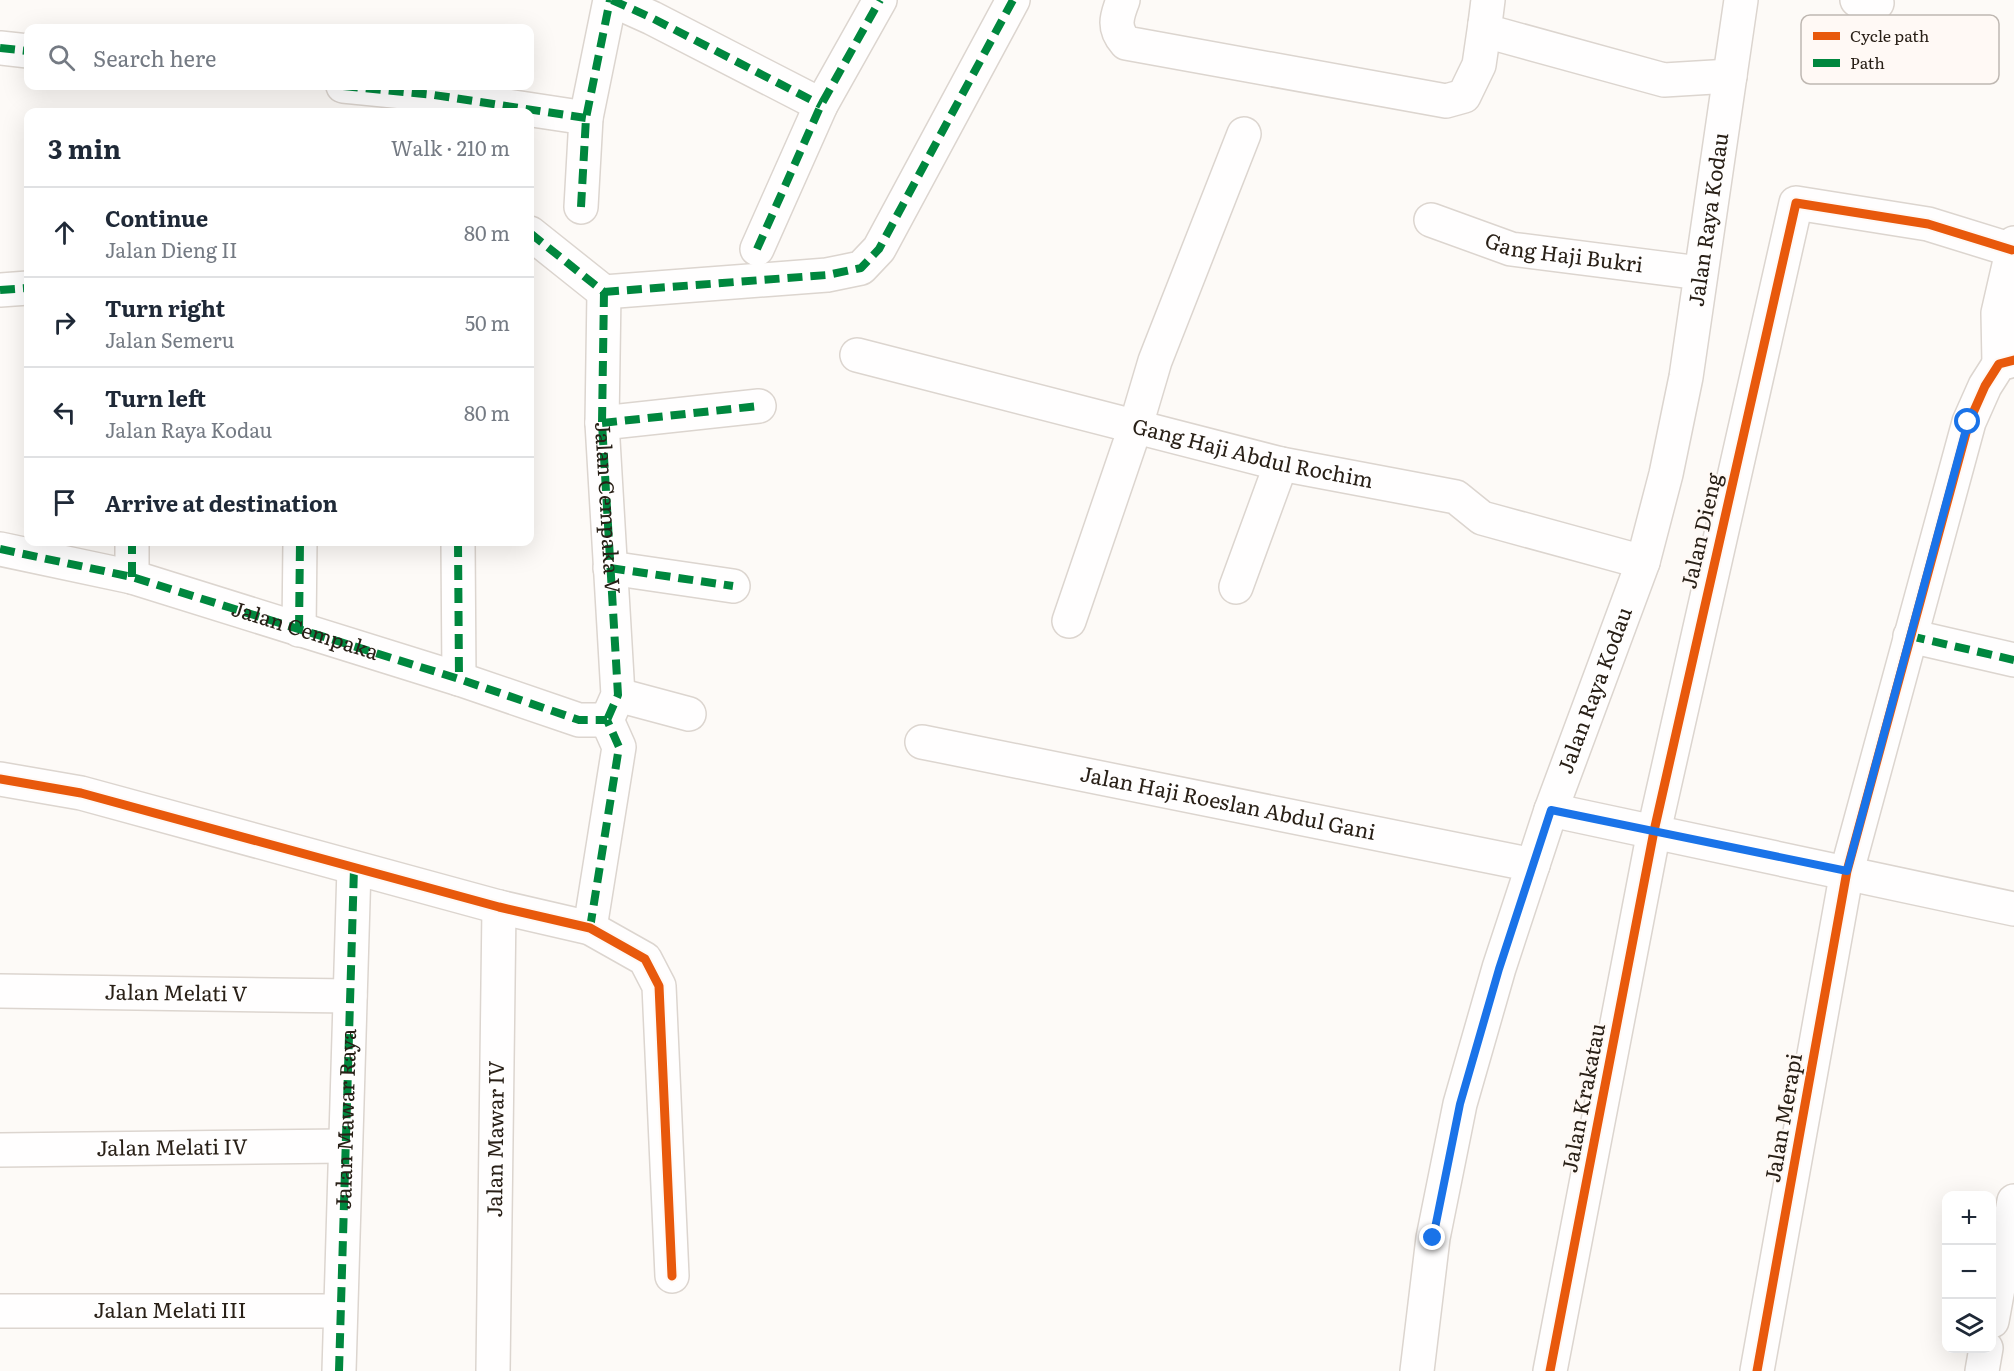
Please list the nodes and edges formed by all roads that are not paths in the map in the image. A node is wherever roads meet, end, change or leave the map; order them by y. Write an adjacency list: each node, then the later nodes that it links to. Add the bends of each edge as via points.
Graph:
1 (611, 0): 11 (street); 14 (street)
2 (880, 0): 11 (street)
3 (1013, 0): 24 (street, via 879,249 861,268 827,275)
4 (1123, 0): 6 (street, via 1115,19 1117,33 1126,43 1446,101 1464,96 1479,65)
5 (1741, 0): 9 (street, Jalan Raya Kodau)
6 (1487, 12): 9 (street, via 1493,33 1664,80)
7 (0, 48): 8 (street)
8 (24, 51)
9 (1730, 76): 21 (street, Jalan Raya Kodau)
10 (383, 90): 12 (street)
11 (821, 105): 20 (street)
12 (524, 108)
13 (534, 109): 14 (street)
14 (586, 117): 16 (street)
15 (1245, 134): 29 (street, via 1155,361)
16 (581, 207)
17 (1431, 220): 21 (street, Gang Haji Bukri, via 1511,249)
18 (534, 236): 24 (street)
19 (2013, 247): 26 (street, via 1998,313); 50 (street, Jalan Dieng, via 1928,225 1796,203)
20 (757, 249)
21 (1700, 273): 35 (street, Jalan Raya Kodau, via 1686,377)
22 (24, 288): 23 (street)
23 (0, 290)
24 (604, 292): 28 (street, Jalan Cempaka V)
25 (856, 355): 29 (street, Gang Haji Abdul Rochim)
26 (2007, 362): 42 (street, Jalan Merapi, via 1985,386 1968,422)
27 (759, 406): 28 (street)
28 (602, 423): 36 (street, Jalan Cempaka V)
29 (1136, 426): 30 (street, Gang Haji Abdul Rochim); 40 (street)
30 (1281, 464): 35 (street, Gang Haji Abdul Rochim, via 1456,497 1482,518); 39 (street)
31 (132, 546): 37 (street)
32 (300, 546): 41 (street)
33 (458, 546): 44 (street)
34 (0, 549): 37 (street, Jalan Cempaka)
35 (1643, 562): 49 (street, Jalan Raya Kodau)
36 (610, 568): 38 (street); 45 (street, Jalan Cempaka V)
37 (132, 577): 41 (street, Jalan Cempaka)
38 (733, 586)
39 (1236, 587)
40 (1069, 621)
41 (299, 630): 44 (street, Jalan Cempaka)
42 (1910, 636): 43 (street); 53 (street, Jalan Merapi)
43 (2014, 660)
44 (459, 679): 45 (street, Jalan Cempaka, via 579,720)
45 (612, 707): 46 (street, Jalan Cempaka); 56 (street, via 620,747)
46 (689, 714)
47 (922, 742): 51 (street, Jalan Haji Roeslan Abdul Gani)
48 (0, 779): 52 (street, via 81,794)
49 (1551, 810): 50 (street); 51 (street, Jalan Raya Kodau)
50 (1654, 831): 53 (street); 70 (street, Jalan Krakatau)
51 (1533, 865): 69 (street, Jalan Raya Kodau, via 1460,1104 1433,1238)
52 (354, 868): 54 (street); 58 (street, Jalan Mawar Raya)
53 (1847, 871): 55 (street); 71 (street, Jalan Merapi)
54 (500, 907): 56 (street); 68 (street, Jalan Mawar IV)
55 (2014, 909)
56 (590, 928): 62 (street, via 645,959 659,986)
57 (0, 992): 58 (street, Jalan Melati V)
58 (350, 996): 59 (street, Jalan Mawar Raya)
59 (344, 1146): 60 (street, Jalan Melati IV); 65 (street, Jalan Mawar Raya)
60 (0, 1150)
61 (2014, 1201): 63 (street)
62 (672, 1276)
63 (1996, 1299)
64 (0, 1311): 65 (street, Jalan Melati III)
65 (339, 1311): 67 (street, Jalan Mawar Raya)
66 (1985, 1353): 72 (street)
67 (339, 1371)
68 (493, 1371)
69 (1417, 1371)
70 (1550, 1371)
71 (1757, 1371)
72 (1982, 1371)

